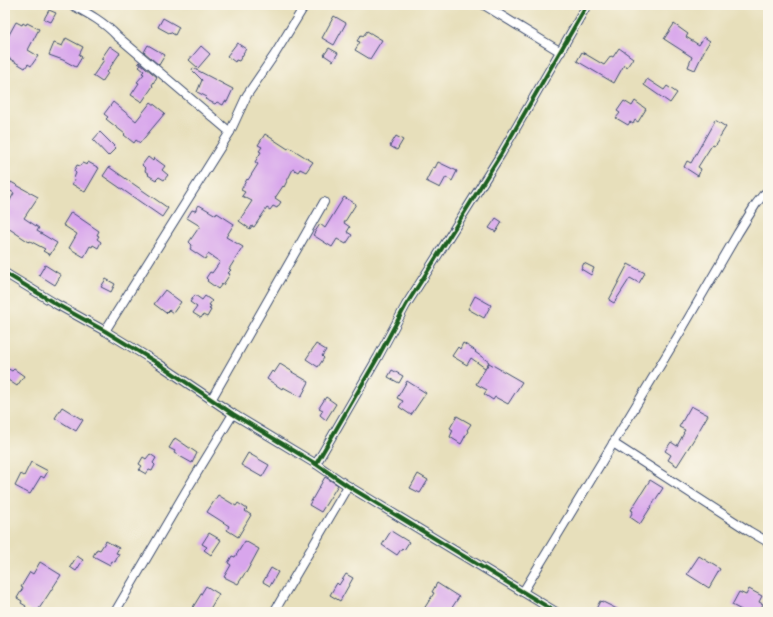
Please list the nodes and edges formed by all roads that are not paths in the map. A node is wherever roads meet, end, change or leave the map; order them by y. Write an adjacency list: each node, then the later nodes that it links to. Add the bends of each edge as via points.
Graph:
1 (72, 5): 6 (street, via 107,26)
2 (305, 5): 6 (street, via 247,95)
3 (484, 5): 5 (street)
4 (587, 5): 5 (street)
5 (561, 52): 14 (street, via 501,154 406,305)
6 (230, 132): 10 (street)
7 (768, 191): 13 (street, via 756,204 738,233)
8 (324, 202): 11 (street)
9 (5, 273): 10 (street)
10 (105, 331): 11 (street)
11 (211, 400): 12 (street)
12 (233, 414): 14 (street); 18 (street)
13 (613, 443): 16 (street); 17 (street)
14 (316, 464): 15 (street)
15 (348, 486): 17 (street); 19 (street)
16 (768, 542)
17 (523, 592): 20 (street)
18 (115, 612)
19 (274, 612)
20 (556, 612)

